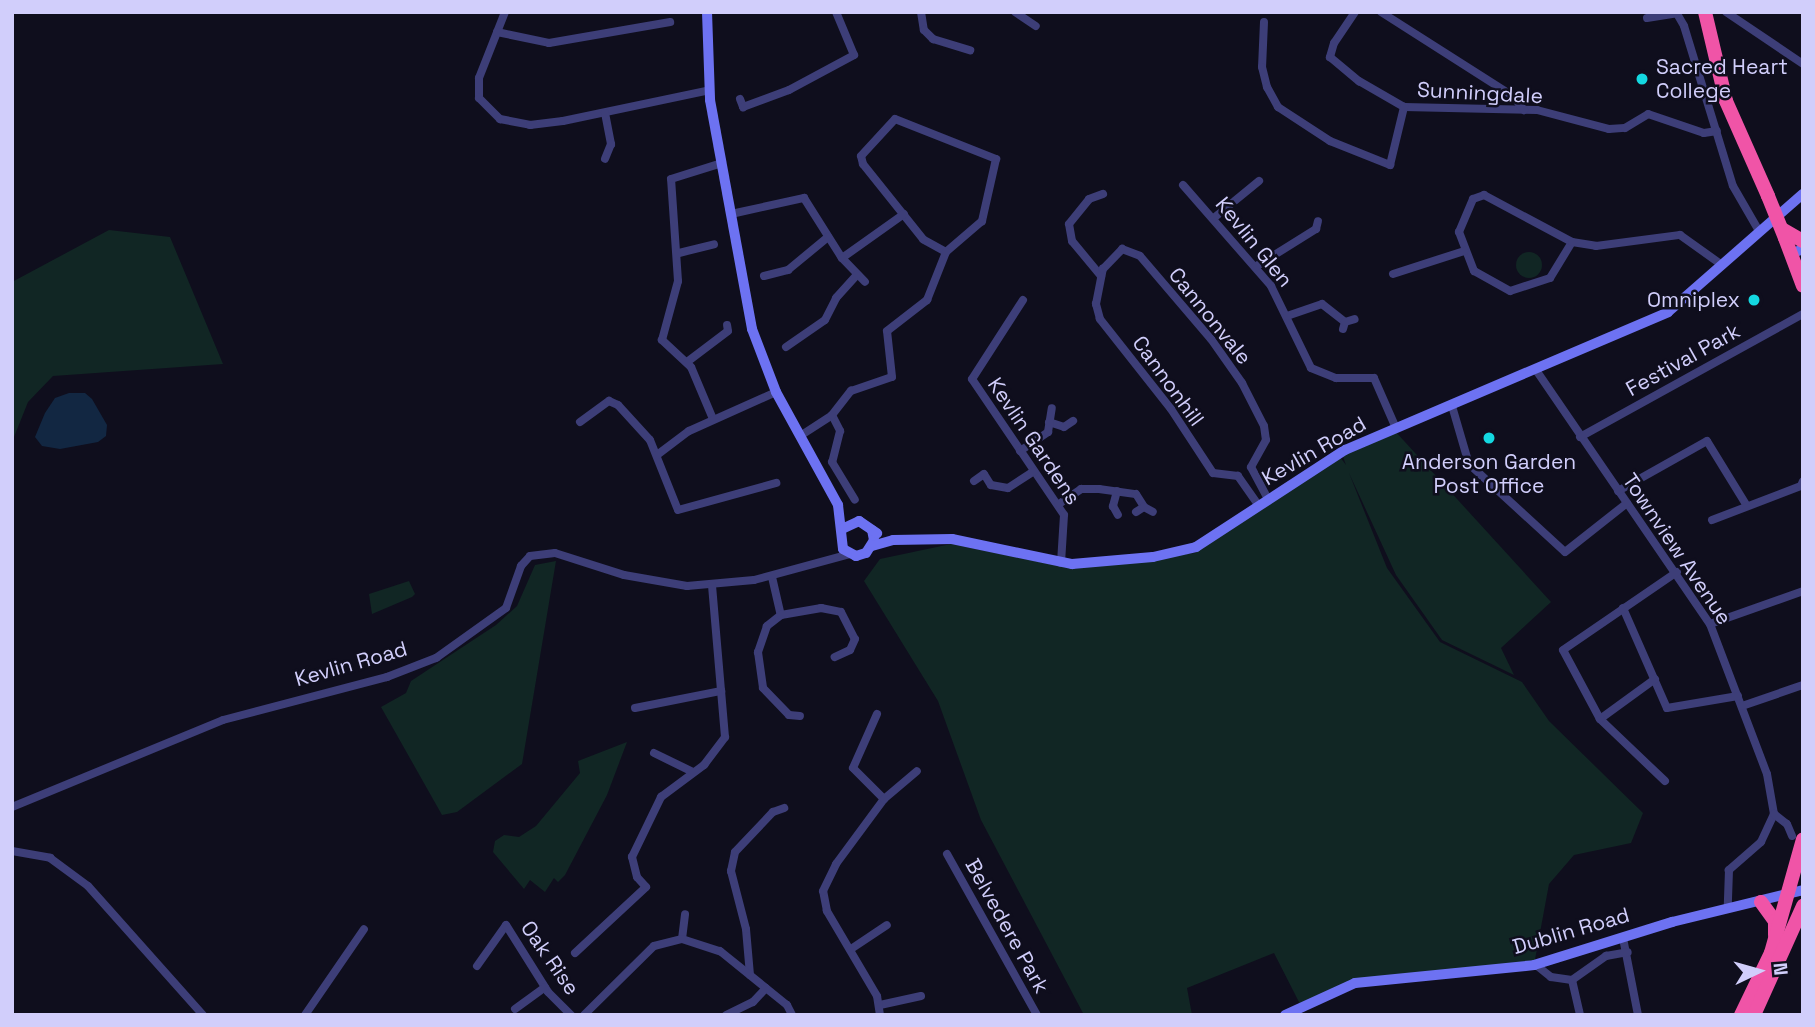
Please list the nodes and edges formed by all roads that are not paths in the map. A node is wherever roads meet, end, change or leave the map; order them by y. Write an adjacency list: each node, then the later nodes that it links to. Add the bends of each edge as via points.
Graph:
1 (505, 12): 15 (street)
2 (707, 12): 18 (street)
3 (835, 12): 19 (street, via 854,55 789,90 743,107)
4 (921, 12): 16 (street, via 924,30 933,39)
5 (1015, 12): 14 (street)
6 (1355, 12): 20 (street, Sunningdale, via 1330,57 1359,81)
7 (1381, 12): 21 (street, via 1513,96)
8 (1705, 12): 35 (highway, bridge, via 1726,101)
9 (1726, 12): 17 (street)
10 (1676, 13): 11 (street); 23 (street)
11 (1647, 18)
12 (670, 22): 15 (street, via 569,42 549,43)
13 (1264, 22): 20 (street, via 1262,67 1278,107 1331,141 1390,164)
14 (1036, 26)
15 (497, 32): 22 (street, via 479,78 480,98 487,110 500,119 530,125)
16 (970, 50)
17 (1803, 64)
18 (710, 90): 22 (street); 25 (street)
19 (740, 99)
20 (1404, 107): 21 (street, Sunningdale)
21 (1524, 110): 23 (street, Sunningdale, via 1609,129 1625,128 1648,114 1704,134)
22 (605, 113): 24 (street, via 611,144)
23 (1717, 131): 34 (street, via 1734,186)
24 (605, 159)
25 (722, 163): 30 (street); 41 (street, via 671,179)
26 (1260, 179): 32 (street)
27 (1183, 185): 32 (street, Kevlin Glen)
28 (1102, 194): 50 (street, via 1089,199 1069,224 1072,241)
29 (1803, 194): 34 (street, Kevlin Road)
30 (731, 214): 36 (street, via 804,198); 60 (street, via 752,329)
31 (904, 214): 40 (street, via 923,239); 40 (street, via 861,156 895,119 991,154 996,159 982,221); 43 (street)
32 (1215, 217): 46 (street, Kevlin Glen)
33 (1319, 227): 46 (street)
34 (1759, 231): 44 (street, Kevlin Road)
35 (1791, 236): 45 (highway)
36 (828, 237): 43 (street); 49 (street, via 788,270)
37 (1572, 242): 39 (street, via 1550,278 1510,291 1474,271); 39 (street, via 1484,195 1473,200 1459,232); 44 (street, via 1596,246 1680,235)
38 (714, 244): 41 (street)
39 (1464, 251): 47 (street)
40 (946, 252): 63 (street, via 927,300 887,331 892,377 851,391)
41 (678, 253): 58 (street, via 678,281 662,340)
42 (1116, 254): 50 (street, Cannonhill); 80 (street, Cannonvale, via 1127,248 1140,256 1242,383 1264,426 1266,440 1251,467)
43 (842, 258): 48 (street)
44 (1722, 265): 59 (street, Kevlin Road, via 1668,312)
45 (1800, 265)
46 (1255, 267): 54 (street, Kevlin Glen)
47 (1393, 274)
48 (857, 275): 51 (street); 57 (street, via 836,298 825,320)
49 (764, 276)
50 (1101, 276): 80 (street, Cannonhill, via 1096,304 1100,319 1171,409 1213,473 1238,476)
51 (865, 282)
52 (1024, 300): 71 (street, Kevlin Gardens, via 972,379)
53 (1803, 314): 70 (street, Festival Park)
54 (1287, 316): 55 (street, via 1322,304 1344,325); 68 (street, Kevlin Glen, via 1311,368 1336,378 1374,378)
55 (1355, 319)
56 (727, 325): 58 (street, via 728,331)
57 (786, 347)
58 (687, 362): 64 (street, via 703,389)
59 (1536, 370): 61 (street, Kevlin Road); 70 (street, Townview Avenue)
60 (776, 392): 64 (street); 69 (street)
61 (1452, 405): 68 (street, Kevlin Road); 81 (street, via 1469,464 1565,552)
62 (1052, 408): 67 (street)
63 (832, 415): 69 (street); 79 (street, via 840,431 832,462)
64 (712, 419): 72 (street)
65 (1073, 421): 67 (street, via 1064,427)
66 (580, 422): 72 (street, via 608,401 618,405)
67 (1049, 422): 71 (street, via 1048,432)
68 (1396, 428): 80 (street, Kevlin Road, via 1336,455)
69 (800, 436): 82 (street)
70 (1580, 437): 78 (street, Townview Avenue)
71 (1020, 451): 73 (street, Kevlin Gardens)
72 (657, 455): 76 (street, via 678,510)
73 (1034, 471): 74 (street, via 1008,488 991,485 984,474); 83 (street, Kevlin Gardens)
74 (974, 481)
75 (1803, 481): 84 (street, via 1801,486)
76 (776, 484)
77 (1117, 491): 83 (street, via 1081,489); 85 (street, via 1136,494 1140,510); 86 (street, via 1113,506)
78 (1618, 491): 81 (street, Townview Avenue); 84 (street, via 1707,441)
79 (855, 500)
80 (1263, 503): 96 (street, Kevlin Road, via 1196,547 1174,554)
81 (1627, 503): 97 (street, Townview Avenue)
82 (838, 505): 88 (street); 89 (street)
83 (1059, 505): 96 (street, Kevlin Gardens, via 1067,528)
84 (1746, 506): 87 (street)
85 (1153, 513)
86 (1118, 515)
87 (1712, 520)
88 (856, 521): 89 (street); 90 (street)
89 (842, 529): 92 (street)
90 (872, 530): 91 (street, Kevlin Road); 93 (street)
91 (893, 540): 93 (street, Kevlin Road); 96 (street, Kevlin Road, via 952,539)
92 (840, 544): 94 (street); 95 (street, Kevlin Road)
93 (872, 546): 94 (street, via 861,555)
94 (850, 554): 95 (street, Kevlin Road)
95 (828, 557): 98 (street, Kevlin Road)
96 (1061, 563)
97 (1677, 572): 101 (street); 103 (street, Townview Avenue)
98 (772, 577): 99 (street, Kevlin Road); 102 (street)
99 (712, 586): 107 (street); 119 (street, Kevlin Road, via 652,581 555,554 530,556 521,566 506,608 436,658 387,677 223,720)
100 (1803, 591): 103 (street)
101 (1623, 608): 105 (street); 113 (street, via 1563,650)
102 (781, 615): 104 (street, via 821,608 841,612 855,639 850,650); 112 (street, via 767,626 758,652 763,688 789,715)
103 (1710, 624): 108 (street, Townview Avenue)
104 (835, 657)
105 (1655, 679): 108 (street, via 1670,709); 113 (street)
106 (1803, 685): 109 (street)
107 (721, 691): 110 (street); 116 (street, via 724,737 718,751)
108 (1738, 696): 109 (street, Townview Avenue)
109 (1742, 706): 121 (street, Townview Avenue, via 1767,774)
110 (635, 708)
111 (877, 714): 118 (street, via 853,768)
112 (800, 716)
113 (1601, 719): 117 (street)
114 (654, 753): 116 (street)
115 (917, 771): 118 (street)
116 (693, 772): 136 (street, via 661,797 632,857 637,877 646,887)
117 (1665, 781)
118 (884, 799): 134 (street, via 825,882 827,911)
119 (12, 807)
120 (784, 808): 139 (street, via 773,812 735,852 731,871 746,929)
121 (1774, 814): 122 (street); 127 (street, via 1761,842 1728,870)
122 (1797, 837): 125 (highway)
123 (12, 851): 146 (street, via 50,858 79,878)
124 (947, 854): 153 (street, Belvedere Park)
125 (1797, 896): 126 (street, Dublin Road); 133 (highway); 158 (highway)
126 (1761, 902): 127 (street, Dublin Road); 133 (highway, via 1775,921)
127 (1728, 908): 131 (street, Dublin Road)
128 (685, 914): 132 (street)
129 (887, 925): 134 (street)
130 (364, 929): 147 (street)
131 (1623, 938): 135 (street); 137 (street, Dublin Road)
132 (682, 939): 139 (street, via 720,951); 149 (street, via 654,946)
133 (1776, 940): 157 (highway)
134 (851, 949): 144 (street)
135 (1628, 952): 140 (street, via 1606,956); 156 (street)
136 (575, 953)
137 (1536, 965): 140 (street, via 1551,977); 154 (street, Dublin Road, via 1354,983)
138 (477, 966): 141 (street, Oak Rise, via 506,925)
139 (751, 975): 142 (street)
140 (1572, 981): 155 (street)
141 (545, 987): 145 (street); 148 (street, Oak Rise)
142 (766, 988): 150 (street, via 753,1002); 151 (street)
143 (921, 996): 144 (street)
144 (880, 1005): 152 (street)
145 (515, 1009)
146 (203, 1015)
147 (304, 1015)
148 (571, 1015)
149 (584, 1015)
150 (726, 1015)
151 (792, 1015)
152 (880, 1015)
153 (1037, 1015)
154 (1285, 1015)
155 (1580, 1015)
156 (1638, 1015)
157 (1741, 1015)
158 (1754, 1015)

